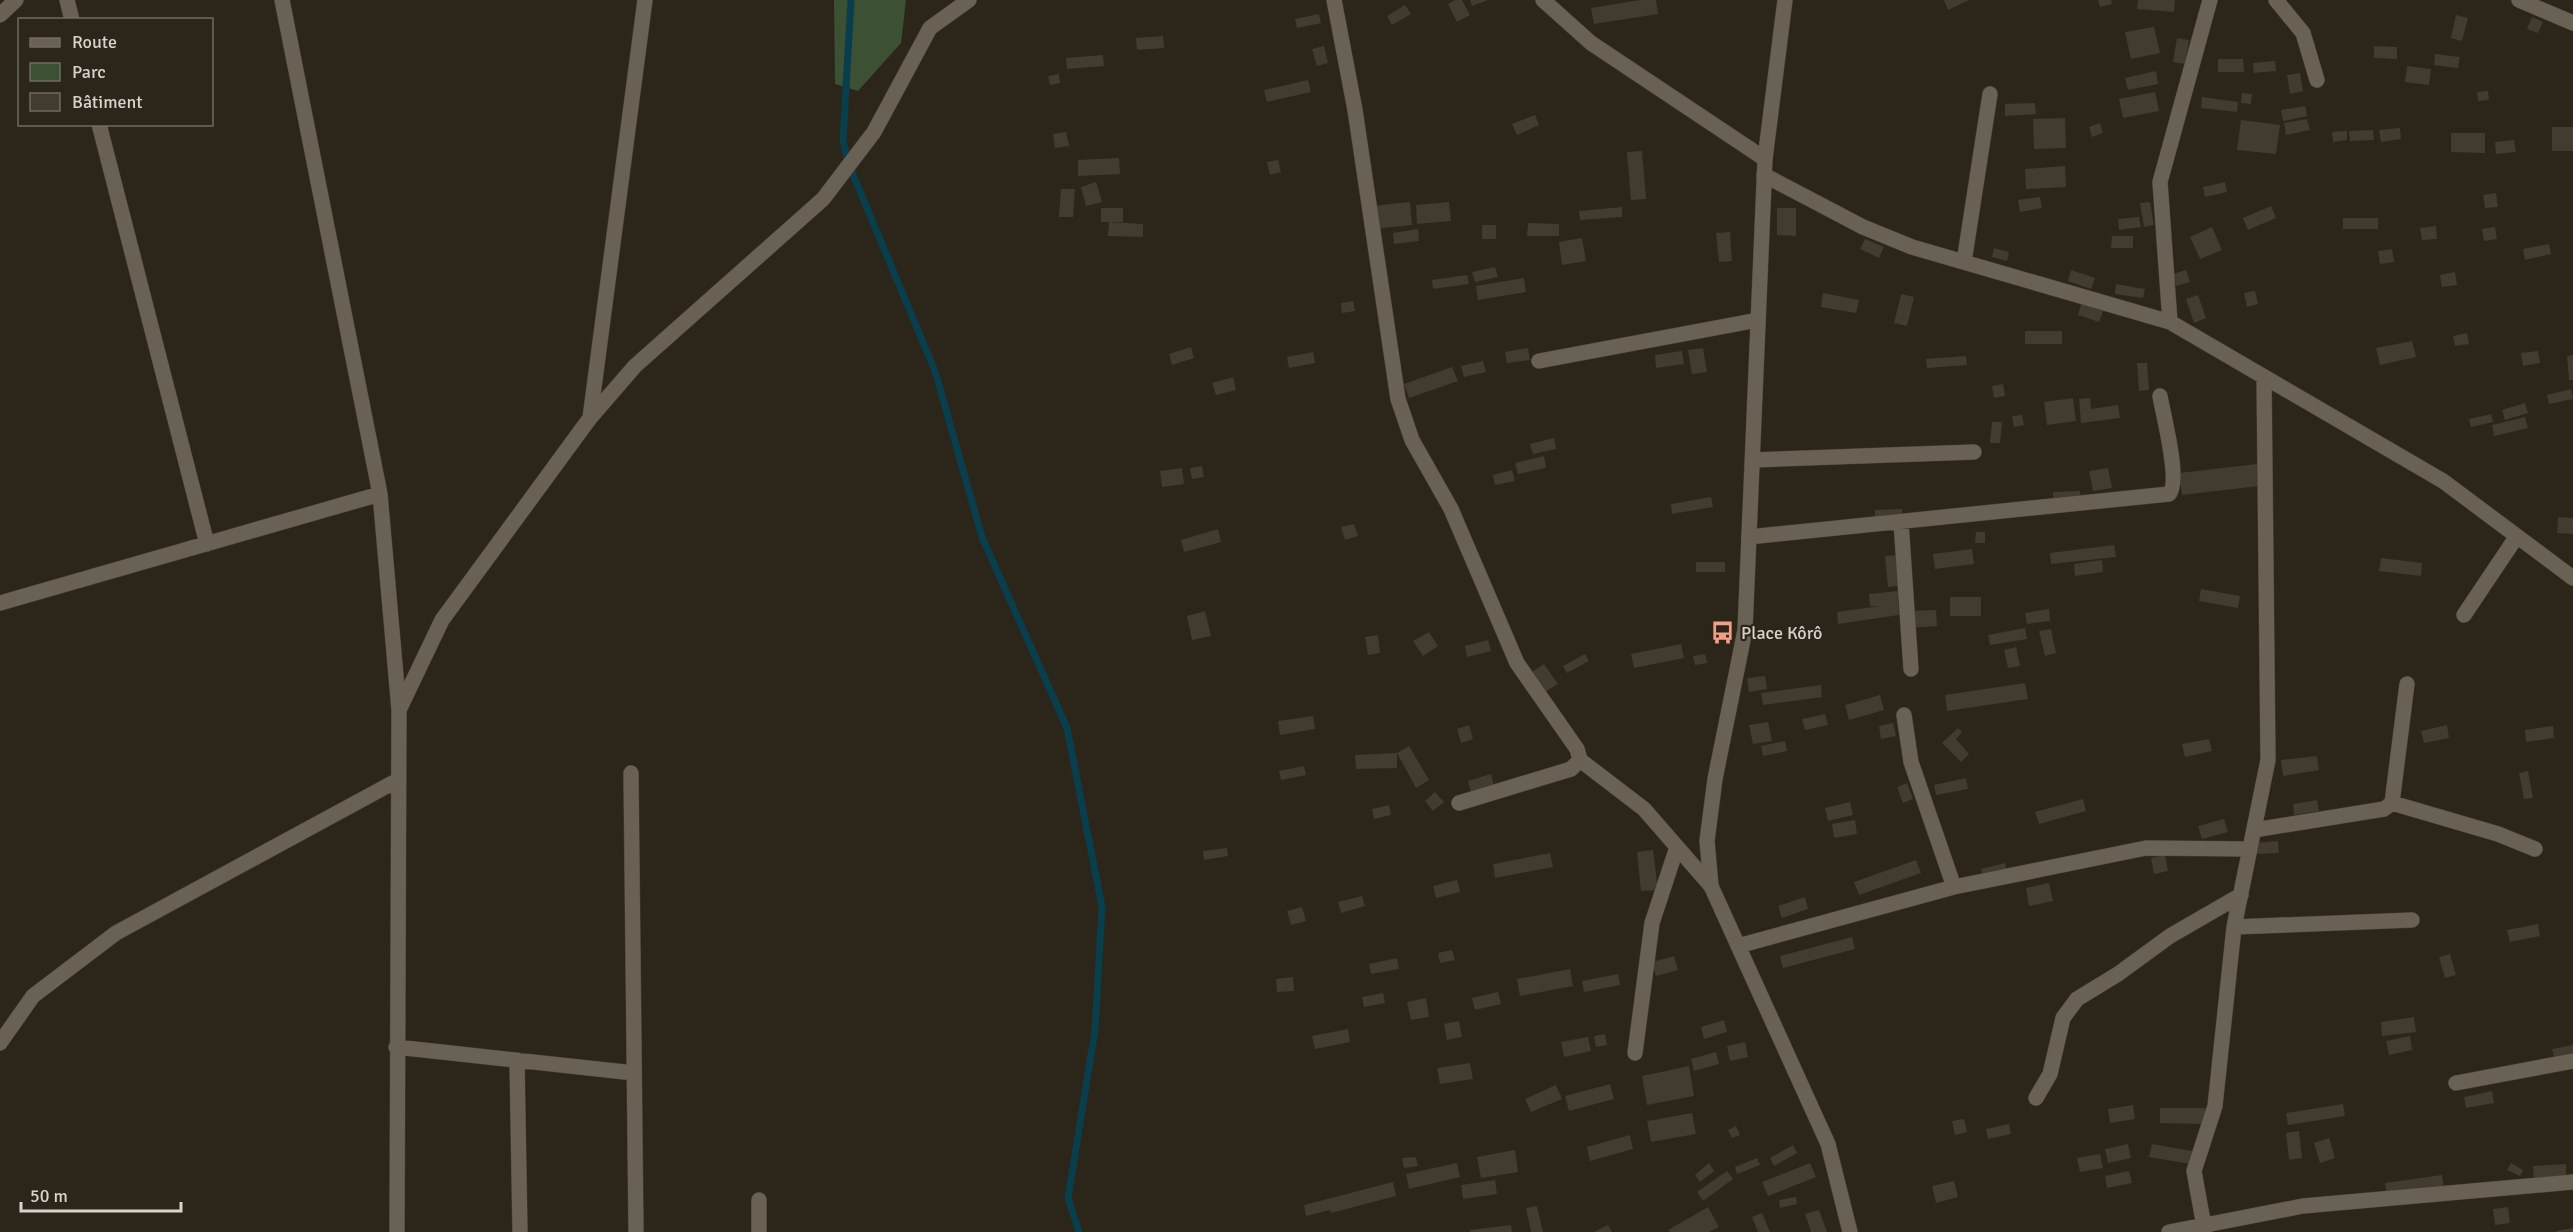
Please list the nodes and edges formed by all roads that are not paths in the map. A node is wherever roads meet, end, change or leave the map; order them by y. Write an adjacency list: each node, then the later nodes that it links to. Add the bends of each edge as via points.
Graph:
1 (16, 0): 12 (street)
2 (67, 0): 13 (street)
3 (282, 0): 29 (street)
4 (645, 0): 26 (street)
5 (969, 0): 26 (street, via 930,28 874,132 823,199 635,366)
6 (1334, 0): 41 (street, via 1355,110 1398,399 1412,440 1451,509 1517,663 1577,749)
7 (1543, 0): 18 (street, via 1591,43)
8 (1785, 0): 18 (street)
9 (2210, 0): 22 (street, via 2160,182)
10 (2276, 0): 15 (street, via 2303,33)
11 (2519, 0): 14 (street)
12 (0, 15)
13 (72, 18)
14 (2573, 23)
15 (2317, 80)
16 (1990, 94): 20 (street)
17 (100, 126): 33 (street)
18 (1765, 159): 19 (street)
19 (1764, 175): 20 (street, via 1863,227); 21 (street)
20 (1964, 262): 22 (street)
21 (1758, 320): 23 (street); 28 (street)
22 (2170, 322): 24 (street)
23 (1539, 361)
24 (2264, 377): 31 (street, via 2443,481); 46 (street, via 2268,760)
25 (2160, 396): 30 (street, via 2173,469 2169,494)
26 (590, 418): 39 (street, via 442,620)
27 (1974, 452): 28 (street)
28 (1752, 460): 32 (street)
29 (380, 494): 33 (street); 39 (street)
30 (1901, 522): 32 (street); 37 (street)
31 (2517, 536): 34 (street); 36 (street)
32 (1749, 537): 50 (street, via 1745,630 1715,779 1707,841)
33 (207, 544): 35 (street)
34 (2573, 578)
35 (0, 603)
36 (2464, 615)
37 (1911, 669)
38 (2407, 684): 45 (street)
39 (399, 710): 43 (street)
40 (1904, 715): 51 (street, via 1911,762)
41 (1580, 760): 44 (street, via 1571,769); 47 (street, via 1630,796)
42 (631, 773): 61 (street)
43 (398, 780): 56 (street, via 116,933 33,996); 57 (street)
44 (1459, 803)
45 (2392, 803): 46 (street, via 2384,809); 49 (street)
46 (2254, 830): 48 (street)
47 (1677, 847): 50 (street); 58 (street, via 1652,923)
48 (2250, 849): 51 (street, via 2146,848); 52 (street)
49 (2535, 849)
50 (1712, 886): 55 (street)
51 (1954, 887): 55 (street)
52 (2241, 895): 54 (street); 63 (street, via 2170,936 2076,999 2063,1018 2050,1074)
53 (2412, 920): 54 (street)
54 (2234, 927): 66 (street, via 2215,1106 2194,1171)
55 (1738, 946): 71 (street, via 1828,1144)
56 (0, 1043)
57 (396, 1047): 59 (street); 67 (street)
58 (1635, 1053)
59 (517, 1060): 61 (street); 68 (street)
60 (2573, 1061): 62 (street)
61 (634, 1073): 69 (street)
62 (2456, 1083)
63 (2036, 1098)
64 (2573, 1182): 66 (street, via 2303,1206)
65 (759, 1200): 70 (street)
66 (2205, 1229): 72 (street)
67 (397, 1232)
68 (520, 1232)
69 (636, 1232)
70 (759, 1232)
71 (1850, 1232)
72 (2169, 1232)

